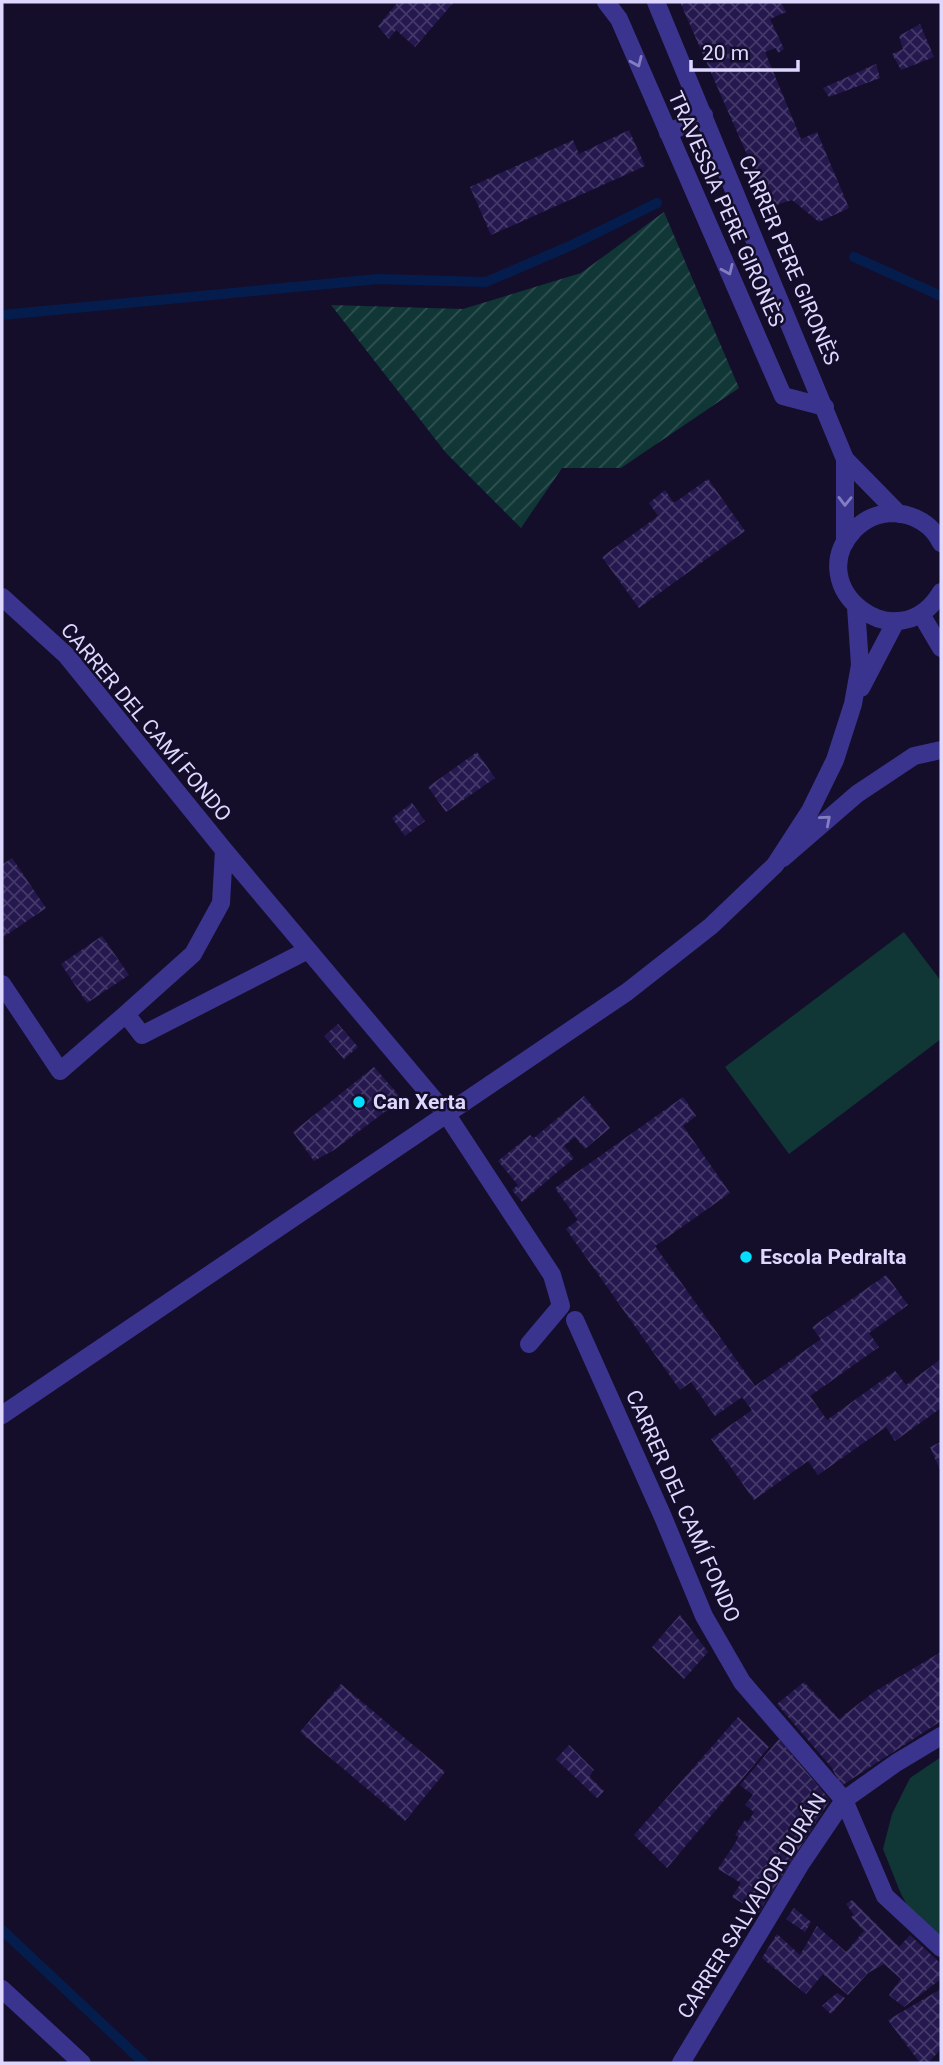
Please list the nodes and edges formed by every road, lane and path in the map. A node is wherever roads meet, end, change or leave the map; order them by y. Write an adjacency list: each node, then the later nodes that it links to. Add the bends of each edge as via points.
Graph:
1 (606, 2): 4 (street, TRAVESSIA PERE GIRONÈS, one-way to 4, via 619,19)
2 (656, 2): 3 (street, CARRER PERE GIRONÈS)
3 (704, 115): 4 (street); 5 (street, CARRER PERE GIRONÈS)
4 (668, 133): 5 (street, TRAVESSIA PERE GIRONÈS, one-way to 5, via 783,396)
5 (825, 407): 6 (street, CARRER PERE GIRONÈS)
6 (845, 459): 7 (street); 9 (street, CARRER PERE GIRONÈS, one-way to 9)
7 (899, 513): 8 (street); 9 (street, via 867,520)
8 (935, 526): 10 (street)
9 (845, 543): 13 (street, CARRER PERE GIRONÈS, via 840,577)
10 (941, 543)
11 (941, 592): 14 (street)
12 (2, 597): 19 (street, CARRER DEL CAMÍ FONDO, via 66,655)
13 (856, 607): 15 (street, via 874,618); 17 (street, via 860,665)
14 (921, 614): 15 (street); 16 (street)
15 (896, 621): 17 (street)
16 (941, 648)
17 (853, 704): 20 (street, via 835,760 810,811)
18 (941, 750): 20 (street, one-way to 18, via 857,794 914,756)
19 (224, 850): 21 (street, CARRER DEL CAMÍ FONDO); 23 (street, CARRER DEL CAMÍ FONDO, via 221,903 193,954)
20 (775, 865): 24 (street, via 711,926 627,992)
21 (308, 950): 23 (street, via 142,1035); 24 (street, CARRER DEL CAMÍ FONDO)
22 (2, 984): 23 (street, CARRER DEL CAMÍ FONDO, via 60,1071)
23 (126, 1014)
24 (447, 1115): 26 (street, CARRER DEL CAMÍ FONDO, via 552,1275 561,1306); 27 (street)
25 (575, 1320): 29 (street, CARRER DEL CAMÍ FONDO, via 704,1616 742,1682)
26 (529, 1344)
27 (2, 1415)
28 (941, 1736): 29 (street, CARRER SALVADOR DURÁN)
29 (844, 1800): 30 (street, CARRER DEL CAMÍ FONDO, via 884,1896); 33 (street, CARRER SALVADOR DURÁN, via 800,1864)
30 (941, 1948)
31 (2, 1989): 32 (street)
32 (82, 2063)
33 (681, 2063)

